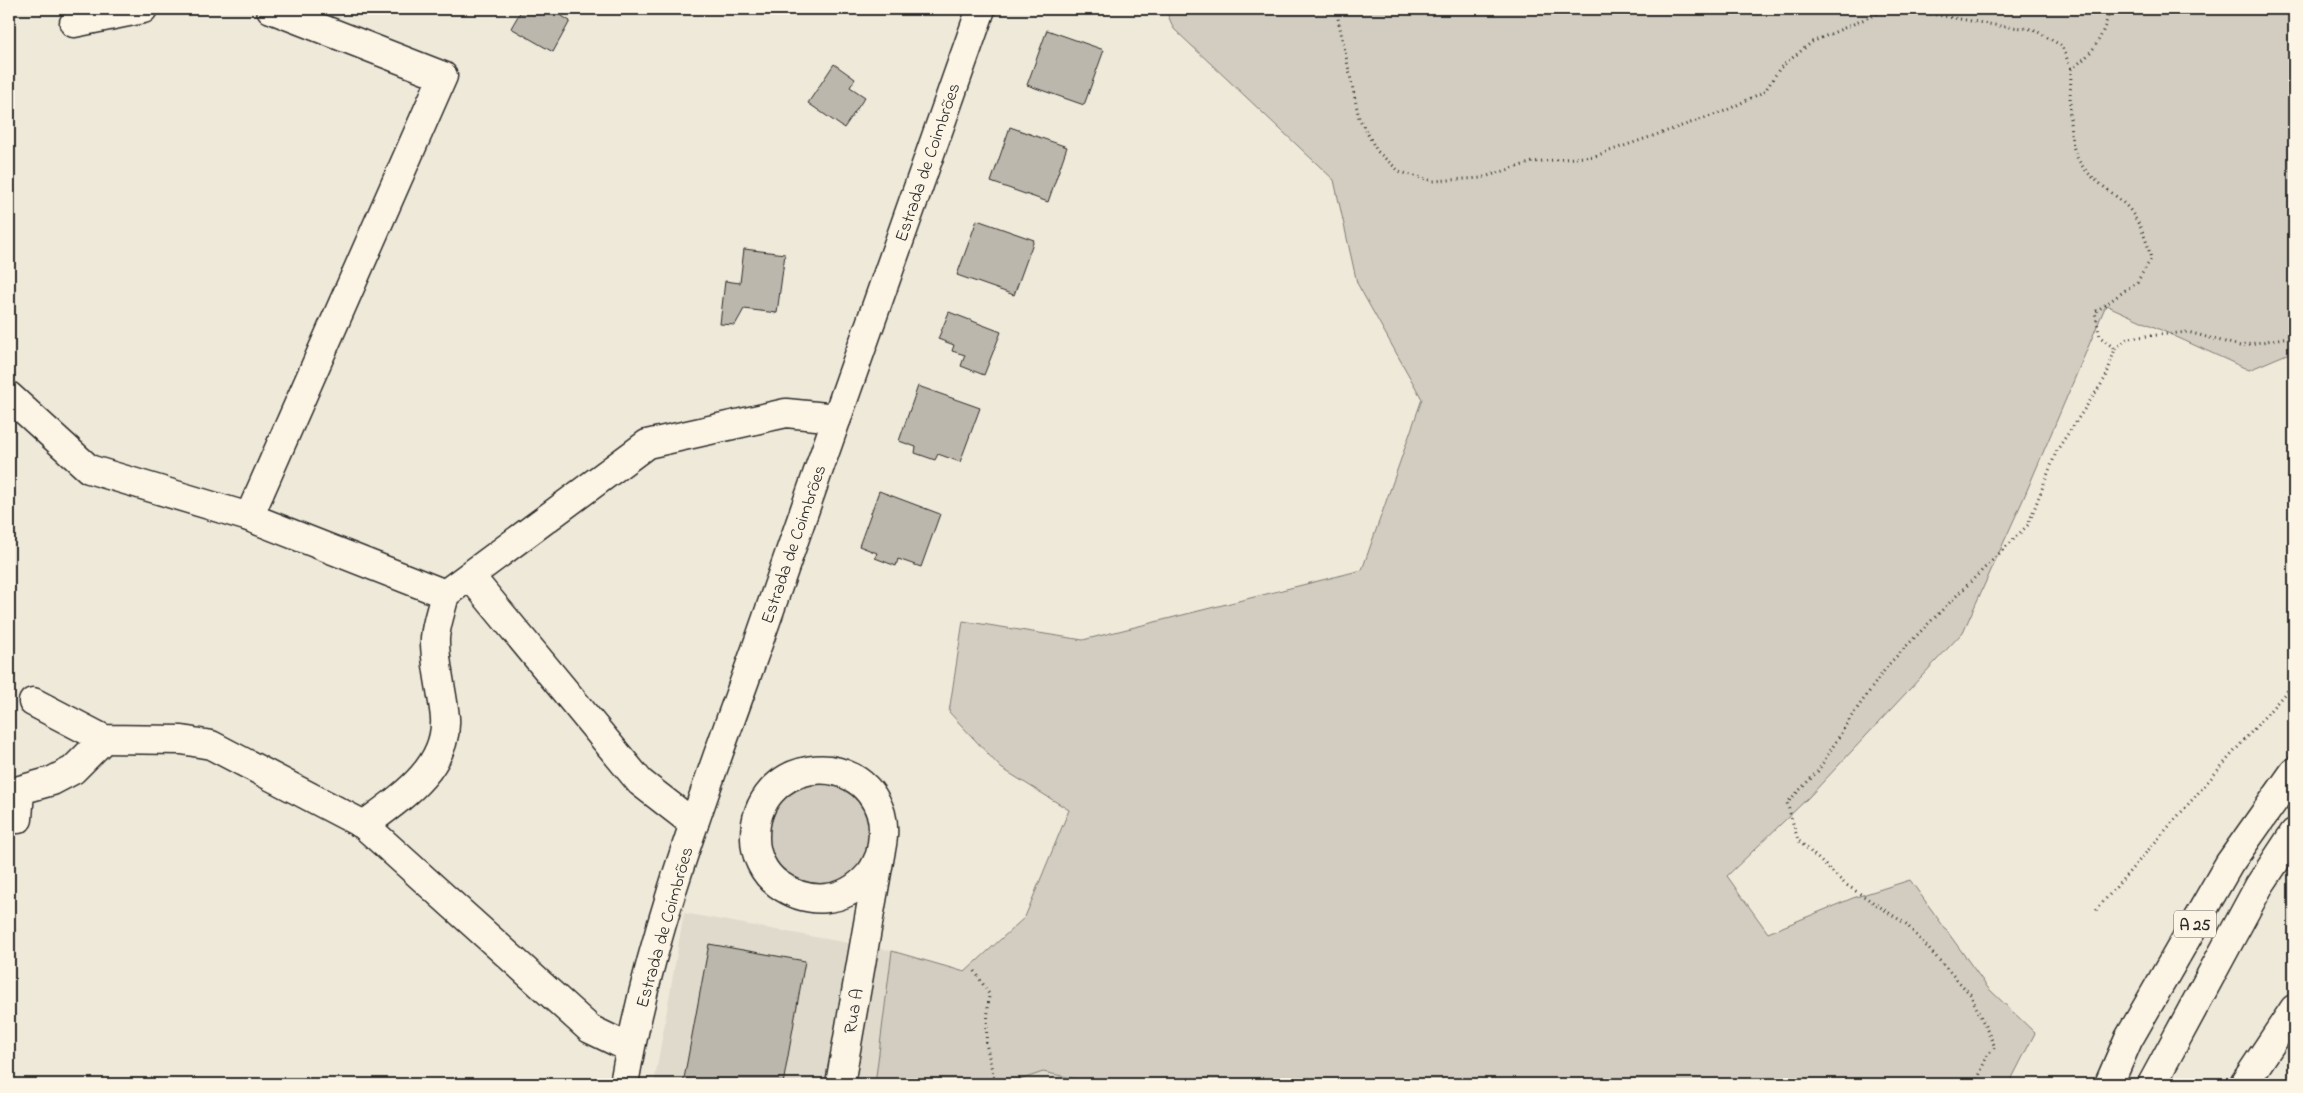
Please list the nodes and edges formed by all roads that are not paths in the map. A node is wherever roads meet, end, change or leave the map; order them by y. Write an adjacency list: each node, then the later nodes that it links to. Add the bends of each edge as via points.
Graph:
1 (143, 9): 4 (main road)
2 (270, 9): 7 (main road, via 442,76)
3 (981, 9): 6 (main road, Estrada de Coimbrões)
4 (74, 23)
5 (9, 396): 7 (main road, via 89,469)
6 (837, 418): 8 (main road, via 786,413 648,444); 14 (main road, Estrada de Coimbrões)
7 (249, 516): 9 (main road)
8 (470, 576): 9 (main road); 14 (main road, via 640,782)
9 (445, 594): 15 (main road, via 435,638 445,720 441,746 426,773 408,793)
10 (34, 702): 11 (main road)
11 (104, 738): 13 (main road, via 73,770 20,790); 15 (main road, via 182,740 211,745)
12 (2294, 772): 24 (main road, A 25, via 2229,864 2128,1040)
13 (18, 819)
14 (694, 824): 21 (main road, Estrada de Coimbrões, via 650,962)
15 (364, 825): 21 (main road, via 590,1029 619,1042)
16 (2294, 833): 25 (main road, A 25, via 2258,886)
17 (880, 855): 18 (main road, via 870,874 854,889); 18 (main road, via 884,834 880,813 870,795 855,780 836,771 815,769 794,774 776,785 762,801 755,822 755,843 760,863 772,880 790,893 810,899); 19 (main road, Rua A)
18 (834, 898): 19 (main road, via 845,906)
19 (865, 938): 23 (main road, Rua A)
20 (2294, 1009): 26 (main road)
21 (631, 1043): 22 (main road, Estrada de Coimbrões)
22 (624, 1084)
23 (840, 1084)
24 (2109, 1084)
25 (2152, 1084)
26 (2244, 1084)

